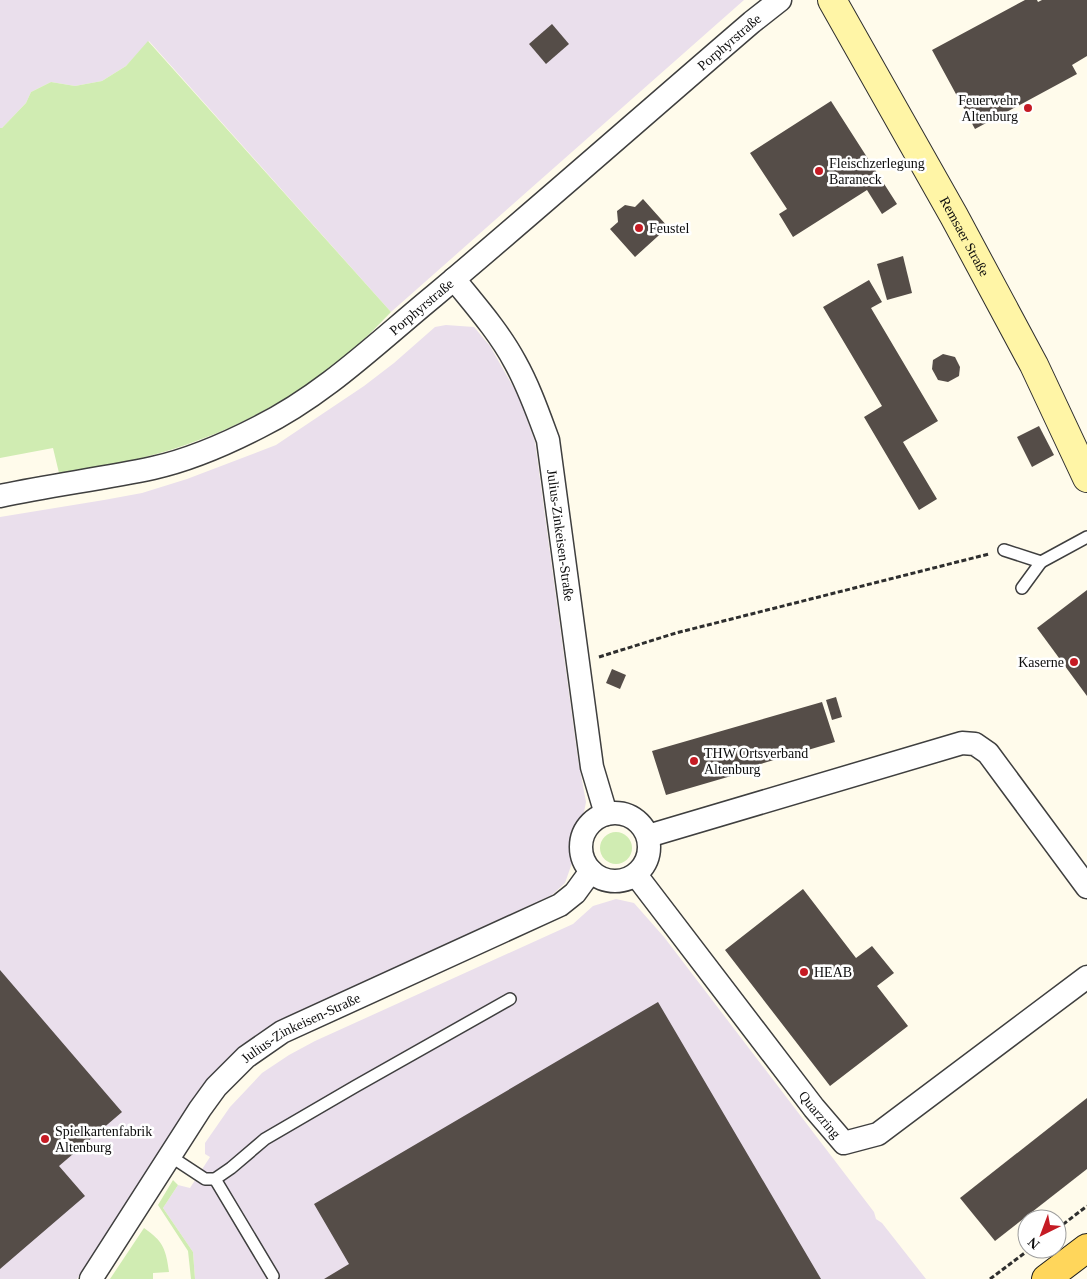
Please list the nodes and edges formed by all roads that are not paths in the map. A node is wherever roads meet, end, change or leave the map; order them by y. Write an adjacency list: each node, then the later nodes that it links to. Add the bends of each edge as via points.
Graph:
1 (780, 0): 3 (street, Porphyrstraße)
2 (832, 0): 4 (street, Remsaer Straße, via 1034,365)
3 (454, 279): 5 (street, Porphyrstraße, via 302,403 259,427 206,451 154,467); 10 (street, Julius-Zinkeisen-Straße, via 515,362 548,440 592,767)
4 (1087, 478)
5 (0, 496)
6 (1087, 536): 8 (lane)
7 (1004, 550): 8 (lane)
8 (1041, 562): 9 (lane)
9 (1022, 588)
10 (606, 814): 11 (street, via 626,815 636,820); 12 (street, via 587,828 582,839 581,850)
11 (648, 836): 13 (street, via 648,857); 14 (street, via 962,742 975,744 988,753)
12 (591, 872): 13 (street, via 608,881); 17 (street, Julius-Zinkeisen-Straße, via 560,904 282,1032 246,1057 216,1087)
13 (636, 875): 15 (street, Quarzring, via 844,1143 878,1134)
14 (1087, 887)
15 (1087, 977)
16 (510, 999): 18 (lane, via 265,1139)
17 (170, 1156): 18 (lane, via 205,1179); 21 (street, Julius-Zinkeisen-Straße)
18 (215, 1179): 20 (lane)
19 (1087, 1248): 22 (main road)
20 (273, 1276)
21 (91, 1279)
22 (1046, 1279)

